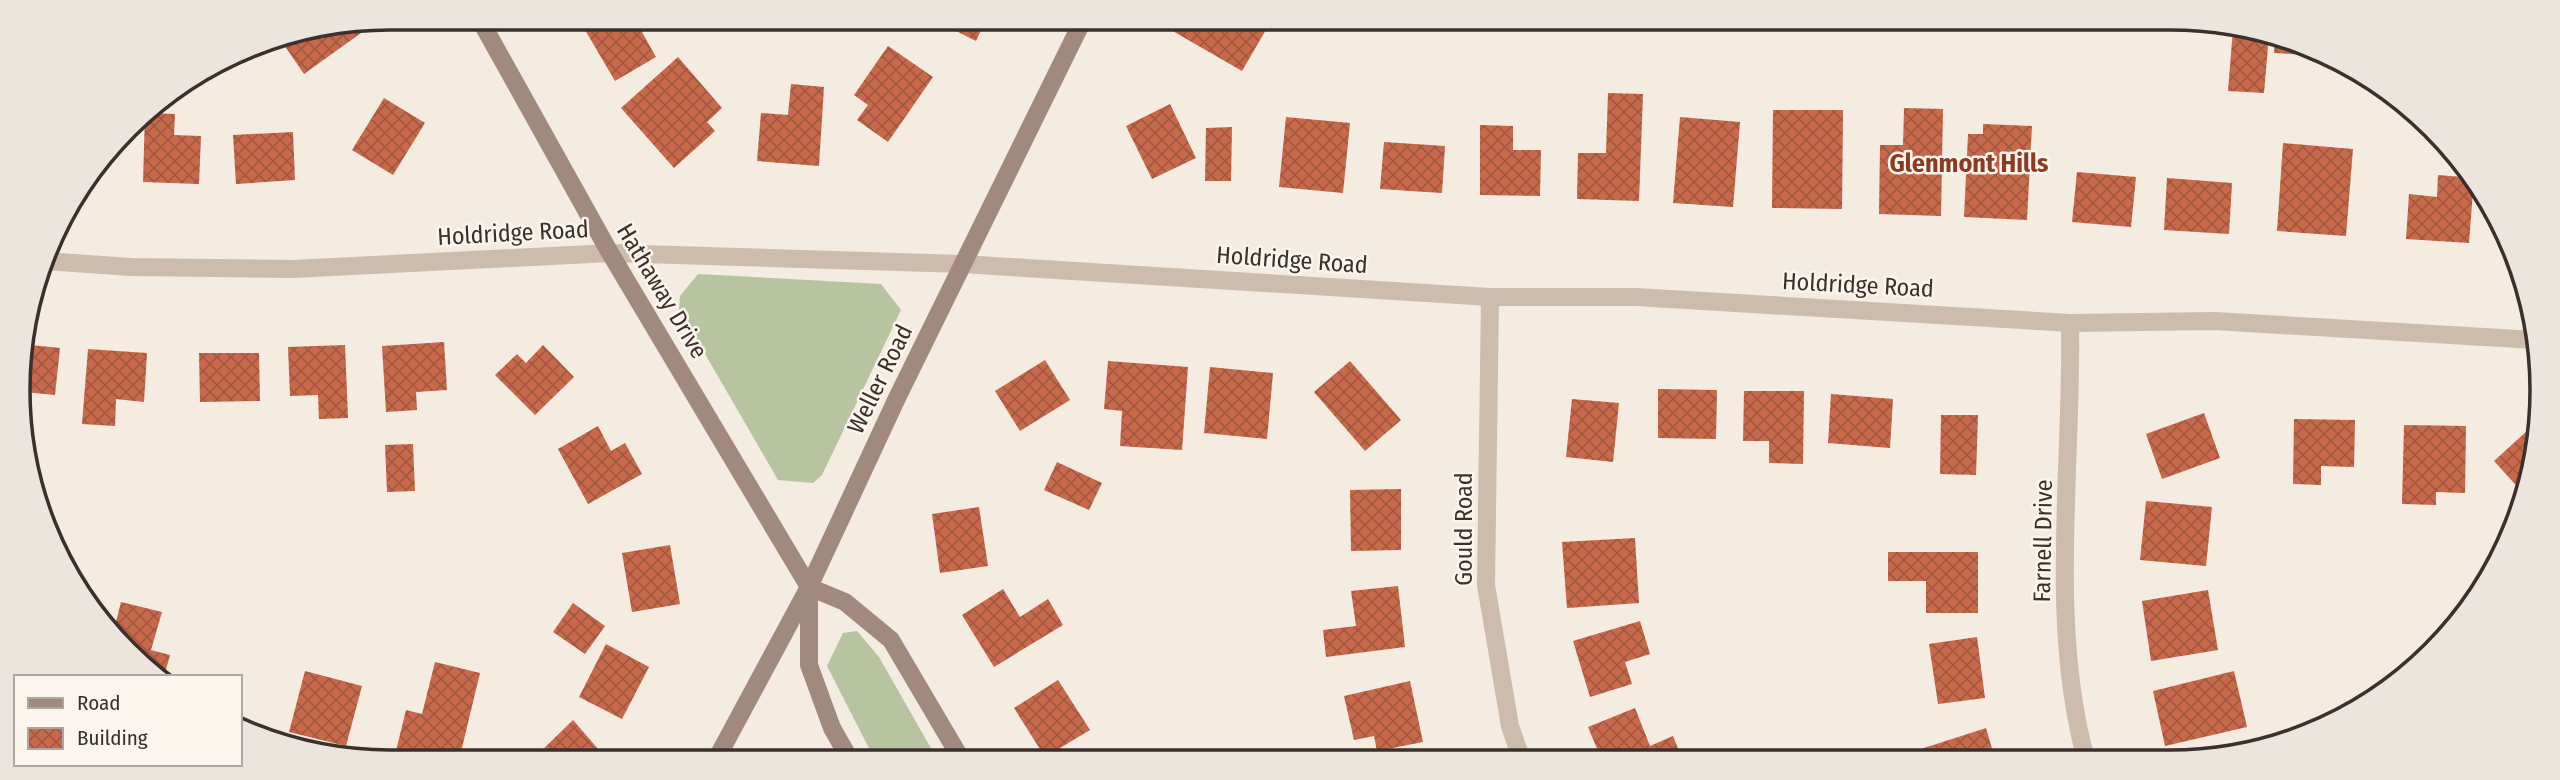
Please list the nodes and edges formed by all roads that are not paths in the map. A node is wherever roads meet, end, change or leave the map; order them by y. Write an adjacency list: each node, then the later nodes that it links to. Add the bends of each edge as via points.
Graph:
1 (486, 30): 3 (street, Hathaway Drive)
2 (1078, 30): 5 (street, Weller Road)
3 (610, 253): 4 (street, Holdridge Road, via 293,269); 5 (street, Holdridge Road); 9 (street, Hathaway Drive)
4 (54, 262)
5 (962, 264): 6 (street, Holdridge Road); 9 (street, Weller Road)
6 (1490, 297): 7 (street, Holdridge Road, via 1636,297); 13 (street, Gould Road, via 1486,585)
7 (2070, 323): 8 (street, Holdridge Road, via 2214,320); 14 (street, Farnell Drive, via 2065,600 2077,727)
8 (2526, 339)
9 (809, 587): 10 (street, Weller Road); 11 (street, via 809,665); 12 (street, via 845,602 891,640)
10 (721, 750)
11 (845, 750)
12 (956, 750)
13 (1518, 750)
14 (2083, 750)

